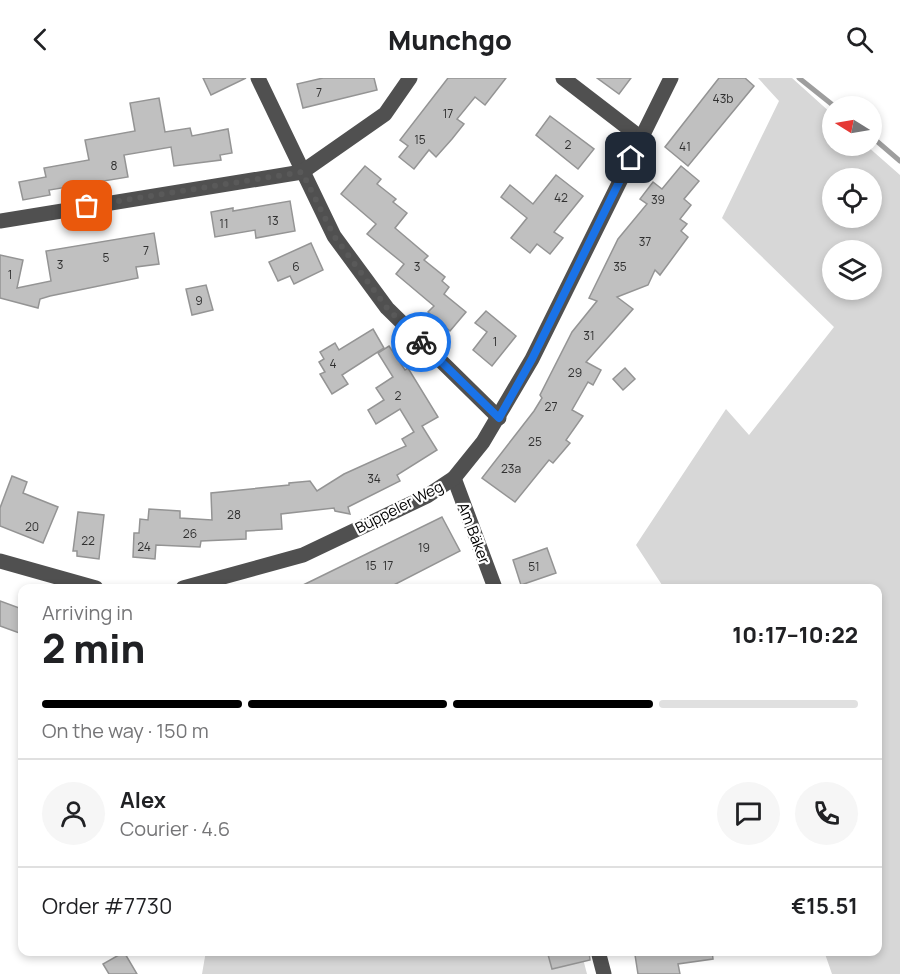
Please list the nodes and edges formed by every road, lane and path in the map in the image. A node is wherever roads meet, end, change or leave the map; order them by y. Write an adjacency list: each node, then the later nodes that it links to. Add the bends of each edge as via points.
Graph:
1 (258, 78): 6 (street)
2 (410, 78): 6 (street, via 385,114)
3 (563, 78): 5 (street)
4 (671, 78): 5 (street, Büppeler Weg)
5 (641, 138): 8 (street, Büppeler Weg)
6 (302, 172): 7 (street); 8 (street, via 334,236 387,308)
7 (0, 221)
8 (499, 418): 9 (street, Büppeler Weg)
9 (454, 478): 12 (street, Büppeler Weg, via 427,496 303,555); 13 (street, Am Bäker)
10 (0, 561): 11 (street)
11 (82, 584)
12 (198, 584)
13 (494, 584)
14 (599, 956): 15 (street)
15 (604, 974)

